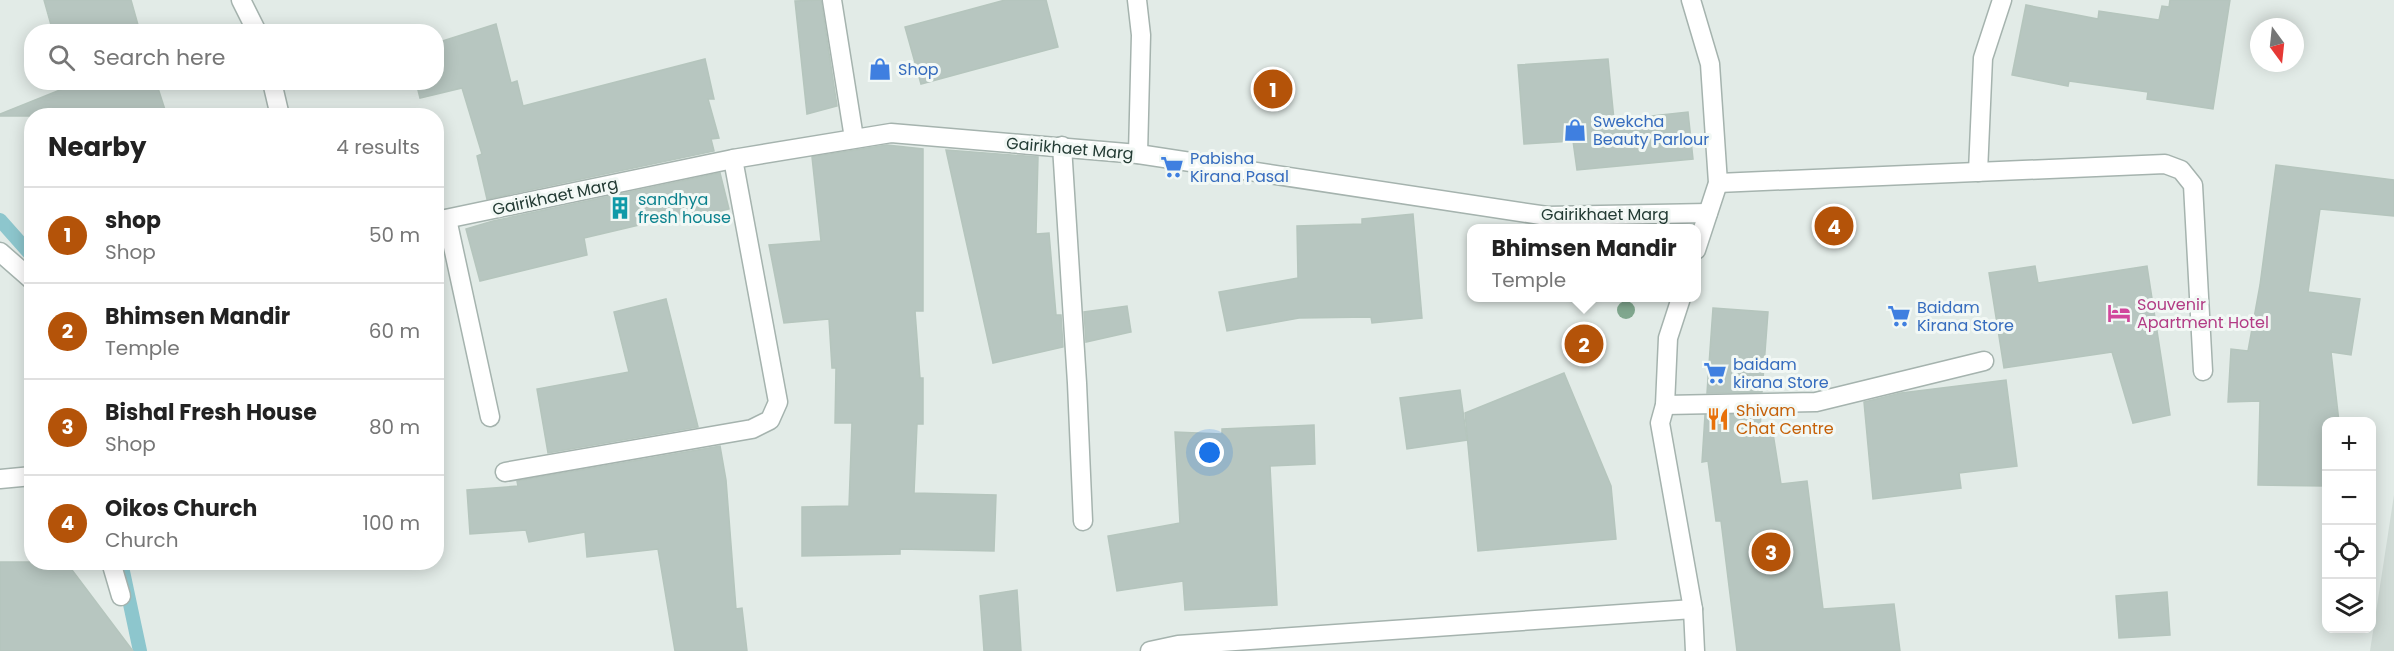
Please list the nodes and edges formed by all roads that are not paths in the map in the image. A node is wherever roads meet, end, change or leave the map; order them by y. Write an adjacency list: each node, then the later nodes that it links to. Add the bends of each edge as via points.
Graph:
1 (241, 0): 6 (street)
2 (832, 0): 9 (street)
3 (1137, 0): 11 (street, via 1141,35)
4 (1691, 0): 14 (street, via 1710,64)
5 (2002, 0): 13 (street, via 1983,58)
6 (253, 24)
7 (274, 90): 8 (street)
8 (278, 108)
9 (854, 138): 10 (street, Gairikhaet Marg, via 891,133); 12 (street, Gairikhaet Marg)
10 (1062, 146): 11 (street, Gairikhaet Marg); 29 (street)
11 (1138, 154): 15 (street, Gairikhaet Marg, via 1547,216)
12 (733, 159): 16 (street, Gairikhaet Marg); 26 (street, via 778,402 770,420 752,429)
13 (1978, 172): 14 (street); 23 (street, via 2165,164 2181,170 2193,185)
14 (1718, 183): 15 (street)
15 (1708, 213): 18 (street)
16 (444, 220)
17 (444, 228): 25 (street)
18 (1701, 235)
19 (0, 252): 20 (street)
20 (24, 273)
21 (1679, 302): 24 (street, via 1668,338)
22 (1984, 361): 24 (street, via 1816,402)
23 (2203, 371)
24 (1665, 405): 32 (street, via 1659,423)
25 (490, 417)
26 (505, 472)
27 (24, 477): 28 (street)
28 (0, 479)
29 (1083, 521)
30 (113, 570): 31 (street)
31 (121, 596)
32 (1693, 609): 33 (street, via 1178,645); 34 (street)
33 (1150, 651)
34 (1695, 651)

